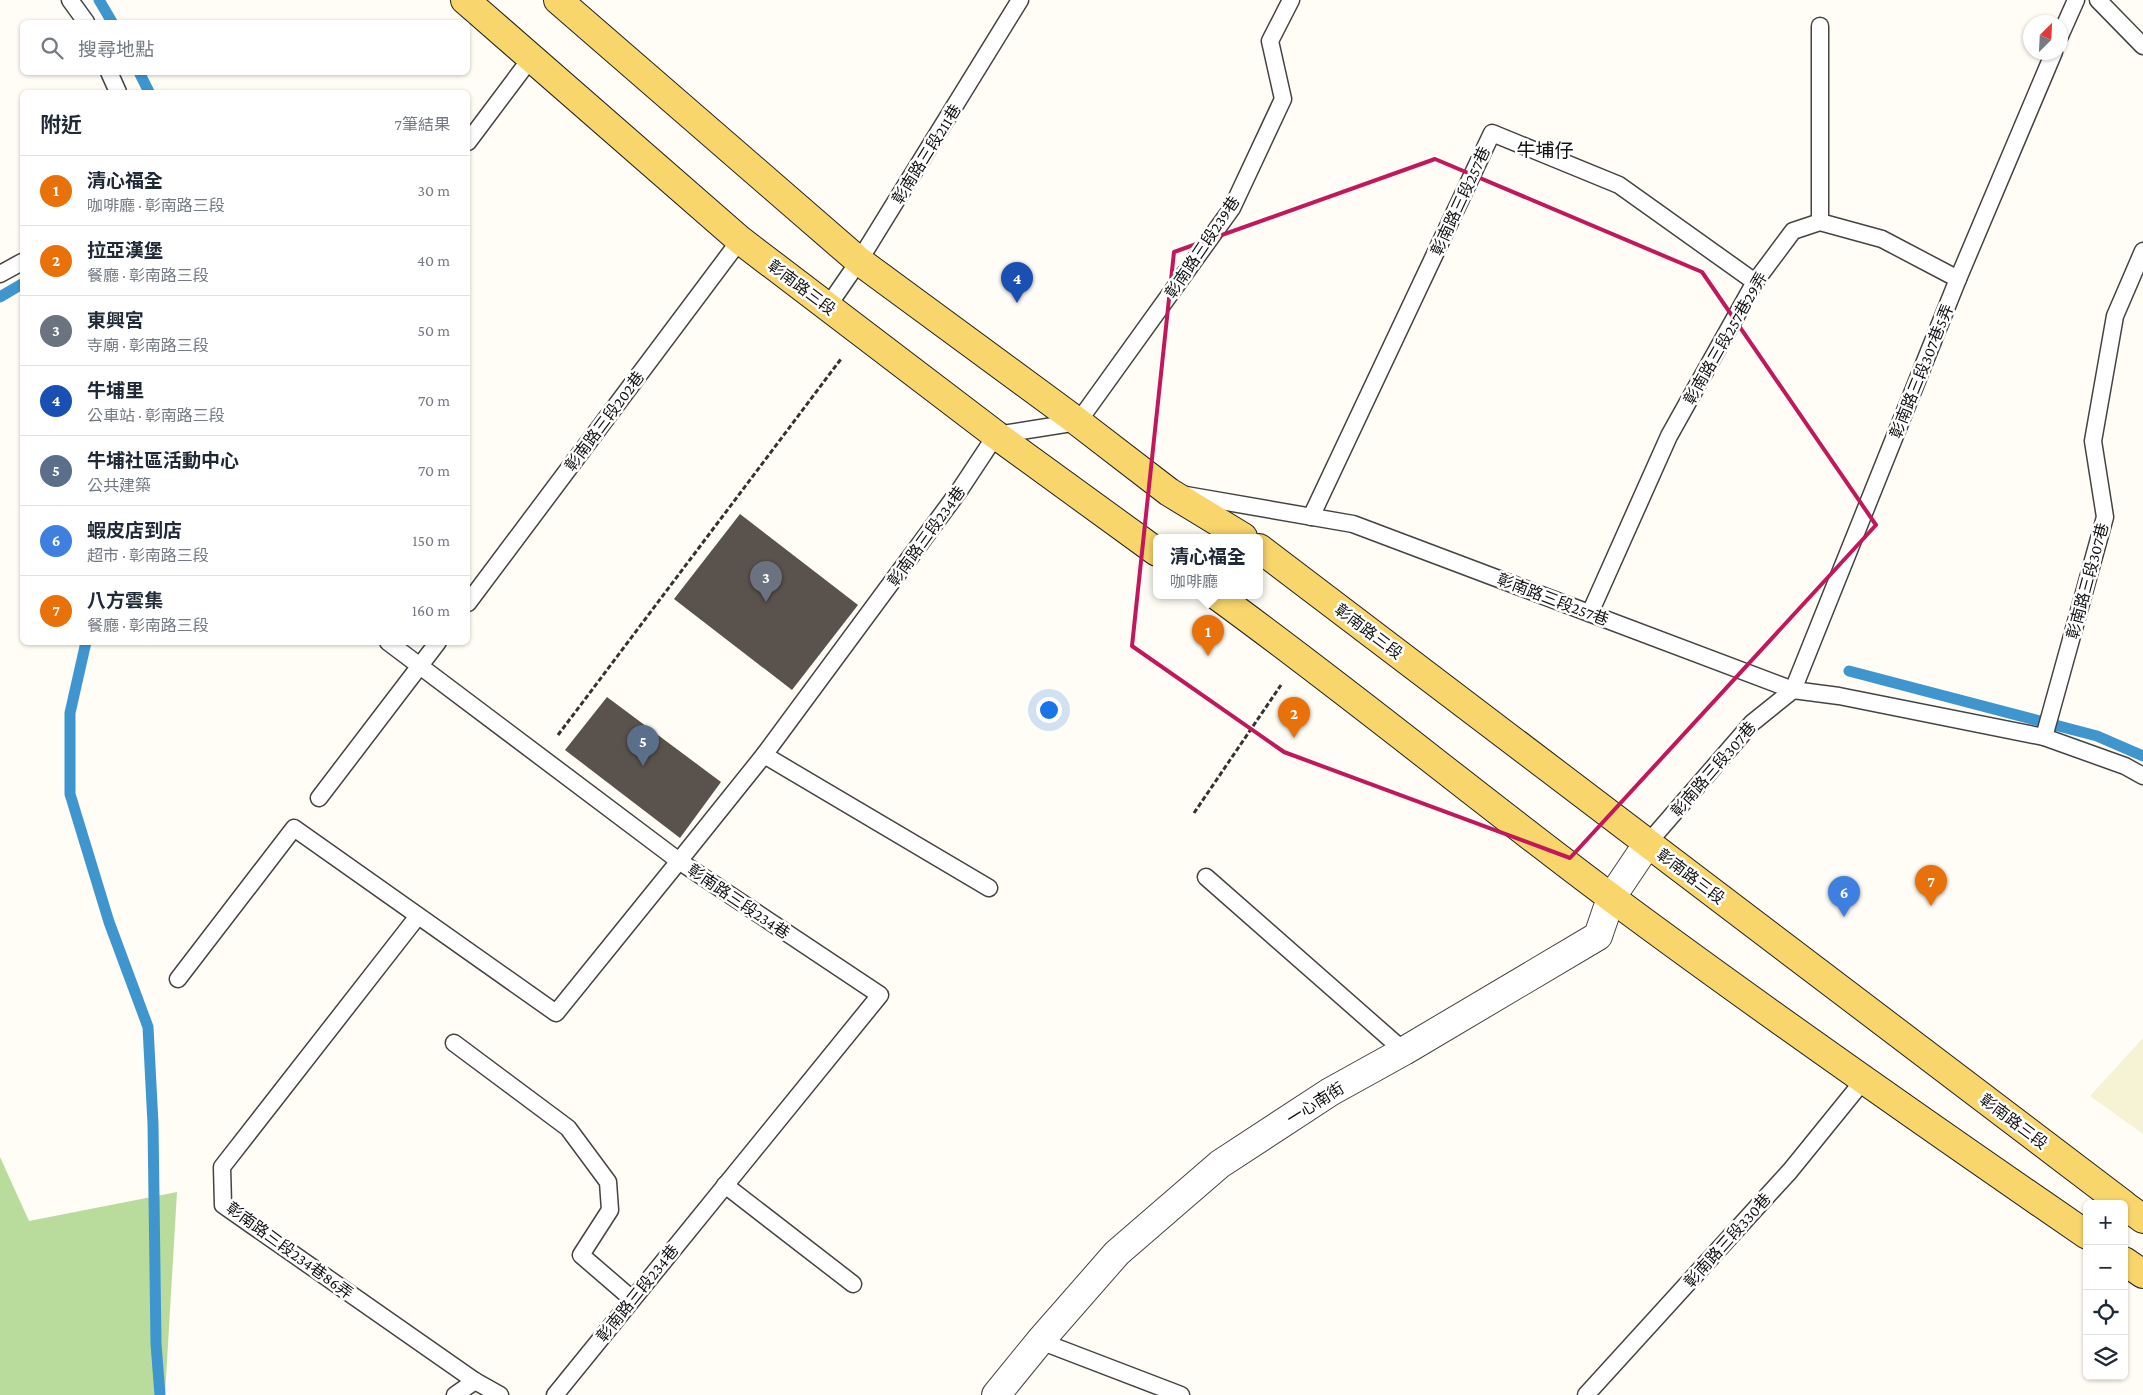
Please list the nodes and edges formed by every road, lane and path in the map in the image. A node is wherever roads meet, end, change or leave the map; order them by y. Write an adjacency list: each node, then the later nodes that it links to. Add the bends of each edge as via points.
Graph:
1 (70, 0): 9 (lane)
2 (465, 0): 12 (main road, 彰南路三段)
3 (558, 0): 20 (main road)
4 (1020, 0): 20 (lane, 彰南路三段211巷)
5 (1291, 0): 27 (lane, 彰南路三段239巷, via 1270,41 1283,99 1232,208)
6 (2076, 0): 8 (lane)
7 (2098, 0): 11 (lane)
8 (2068, 18)
9 (85, 20)
10 (1820, 26): 17 (lane)
11 (2143, 46)
12 (531, 58): 16 (lane); 18 (main road, 彰南路三段)
13 (2051, 60): 23 (lane, 彰南路三段307巷5弄)
14 (110, 75): 15 (lane)
15 (117, 90)
16 (470, 139)
17 (1820, 222): 23 (lane, via 1882,239); 24 (lane, 彰南路三段257巷29弄, via 1793,231)
18 (740, 240): 25 (main road, 彰南路三段); 35 (lane, 彰南路三段202巷)
19 (2143, 251): 42 (lane, 彰南路三段307巷, via 2115,316 2093,441 2105,516)
20 (859, 261): 25 (lane, 彰南路三段211巷); 27 (main road)
21 (20, 263): 22 (lane)
22 (0, 274)
23 (1958, 279): 41 (lane, 彰南路三段307巷5弄)
24 (1755, 282): 30 (lane, 彰南路三段257巷, via 1619,185 1492,133); 36 (lane, 彰南路三段257巷29弄, via 1669,436)
25 (828, 306): 26 (main road, 彰南路三段)
26 (861, 332): 28 (main road, 彰南路三段); 44 (path)
27 (1078, 422): 28 (lane); 29 (main road)
28 (996, 435): 32 (main road, 彰南路三段); 43 (lane, 彰南路三段234巷, via 959,491)
29 (1170, 492): 30 (lane, 彰南路三段257巷); 31 (main road)
30 (1311, 517): 36 (lane, 彰南路三段257巷, via 1353,524)
31 (1238, 534)
32 (1153, 549)
33 (1263, 551): 48 (main road, 彰南路三段)
34 (1222, 599): 39 (main road)
35 (470, 600)
36 (1590, 613): 41 (lane, 彰南路三段257巷)
37 (392, 645): 40 (lane)
38 (436, 645): 40 (lane)
39 (1300, 656): 47 (path); 52 (main road)
40 (419, 667): 44 (lane); 46 (lane)
41 (1793, 690): 42 (lane); 48 (lane, 彰南路三段307巷, via 1752,723)
42 (2044, 736): 45 (lane, via 2125,766)
43 (764, 755): 49 (lane, 彰南路三段234巷); 51 (lane)
44 (541, 758): 49 (lane)
45 (2143, 776)
46 (320, 798)
47 (1194, 813)
48 (1648, 843): 52 (street, 一心南街); 59 (main road, 彰南路三段)
49 (679, 861): 53 (lane, via 556,1013); 58 (lane, 彰南路三段234巷, via 880,995)
50 (1206, 877): 56 (lane)
51 (989, 888)
52 (1611, 898): 56 (street, 一心南街, via 1598,936); 57 (main road)
53 (418, 916): 54 (lane, via 294,828); 68 (lane, 彰南路三段234巷86弄, via 222,1167 223,1205)
54 (178, 979)
55 (454, 1043): 66 (lane, via 568,1128 608,1182 610,1210 580,1255)
56 (1404, 1051): 67 (street, 一心南街, via 1330,1092 1220,1164 1117,1253)
57 (1863, 1081): 62 (main road); 74 (lane, 彰南路三段330巷, via 1790,1172)
58 (725, 1186): 65 (lane); 66 (lane, 彰南路三段234巷)
59 (2119, 1200)
60 (2128, 1207): 61 (main road, 彰南路三段)
61 (2143, 1219)
62 (2083, 1232)
63 (2128, 1264): 64 (main road)
64 (2143, 1274)
65 (853, 1284)
66 (632, 1299): 71 (lane, 彰南路三段234巷)
67 (1040, 1341): 72 (street, 一心南街); 73 (lane)
68 (475, 1381): 69 (lane); 70 (lane, 彰南路三段234巷86弄)
69 (455, 1395)
70 (500, 1395)
71 (555, 1395)
72 (996, 1395)
73 (1181, 1395)
74 (1586, 1395)

